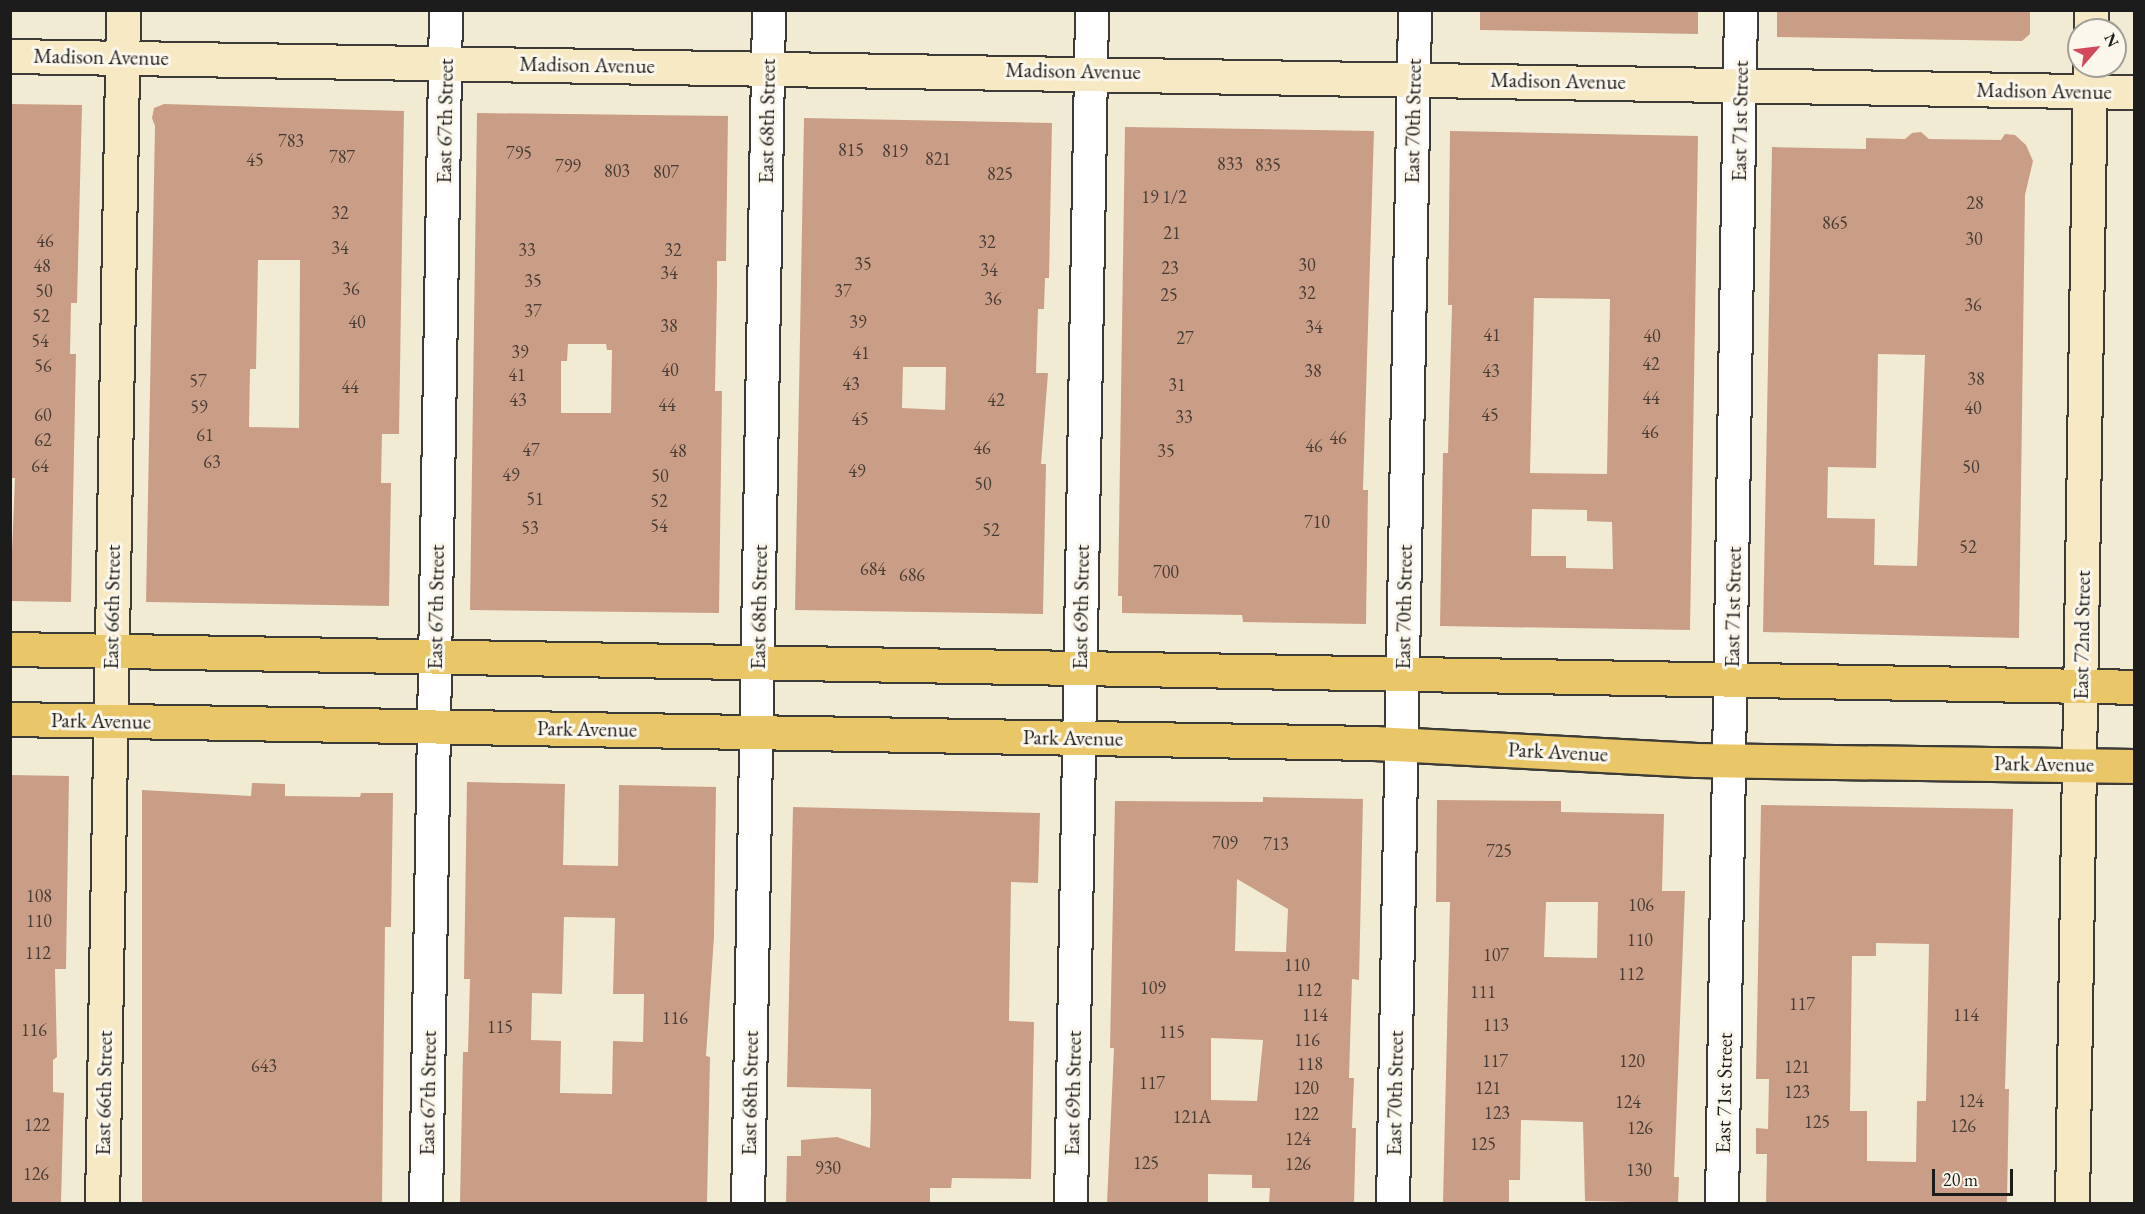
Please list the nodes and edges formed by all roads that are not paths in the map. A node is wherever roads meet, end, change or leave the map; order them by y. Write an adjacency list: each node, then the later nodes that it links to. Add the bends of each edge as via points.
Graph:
1 (123, 10): 8 (main road, East 66th Street)
2 (446, 10): 9 (street, East 67th Street)
3 (769, 10): 10 (street, East 68th Street)
4 (1092, 10): 11 (street, East 69th Street)
5 (1415, 10): 12 (street, East 70th Street)
6 (1741, 10): 14 (street, East 71st Street)
7 (10, 56): 8 (main road, Madison Avenue)
8 (122, 57): 9 (main road, Madison Avenue); 17 (main road, East 66th Street)
9 (446, 63): 10 (main road, Madison Avenue); 18 (street, East 67th Street)
10 (768, 67): 11 (main road, Madison Avenue); 19 (street, East 68th Street)
11 (1090, 72): 12 (main road, Madison Avenue); 20 (street, East 69th Street)
12 (1414, 78): 14 (main road, Madison Avenue); 21 (street, East 70th Street)
13 (2090, 79): 14 (main road, Madison Avenue); 15 (main road, Madison Avenue); 23 (main road, East 72nd Street)
14 (1740, 86): 22 (street, East 71st Street)
15 (2134, 92)
16 (10, 649): 17 (main road)
17 (112, 650): 18 (main road); 26 (main road, East 66th Street)
18 (435, 657): 19 (main road); 27 (street, East 67th Street)
19 (758, 662): 20 (main road); 28 (street, East 68th Street)
20 (1080, 668): 21 (main road); 29 (street, East 69th Street)
21 (1403, 674): 22 (main road); 30 (street, East 70th Street)
22 (1732, 680): 23 (main road); 31 (street, East 71st Street)
23 (2081, 686): 24 (main road); 32 (main road, East 72nd Street)
24 (2134, 687)
25 (10, 719): 26 (main road, Park Avenue)
26 (111, 721): 27 (main road, Park Avenue); 34 (main road, East 66th Street)
27 (434, 726): 28 (main road, Park Avenue); 35 (street, East 67th Street)
28 (756, 733): 29 (main road, Park Avenue); 36 (street, East 68th Street)
29 (1079, 738): 30 (main road, Park Avenue); 37 (street, East 69th Street)
30 (1401, 744): 31 (main road, Park Avenue); 38 (street, East 70th Street)
31 (1731, 760): 32 (main road, Park Avenue); 39 (street, East 71st Street)
32 (2079, 764): 33 (main road, Park Avenue); 40 (main road, East 72nd Street)
33 (2134, 766)
34 (102, 1203)
35 (426, 1203)
36 (748, 1203)
37 (1071, 1203)
38 (1393, 1203)
39 (1722, 1203)
40 (2072, 1203)

